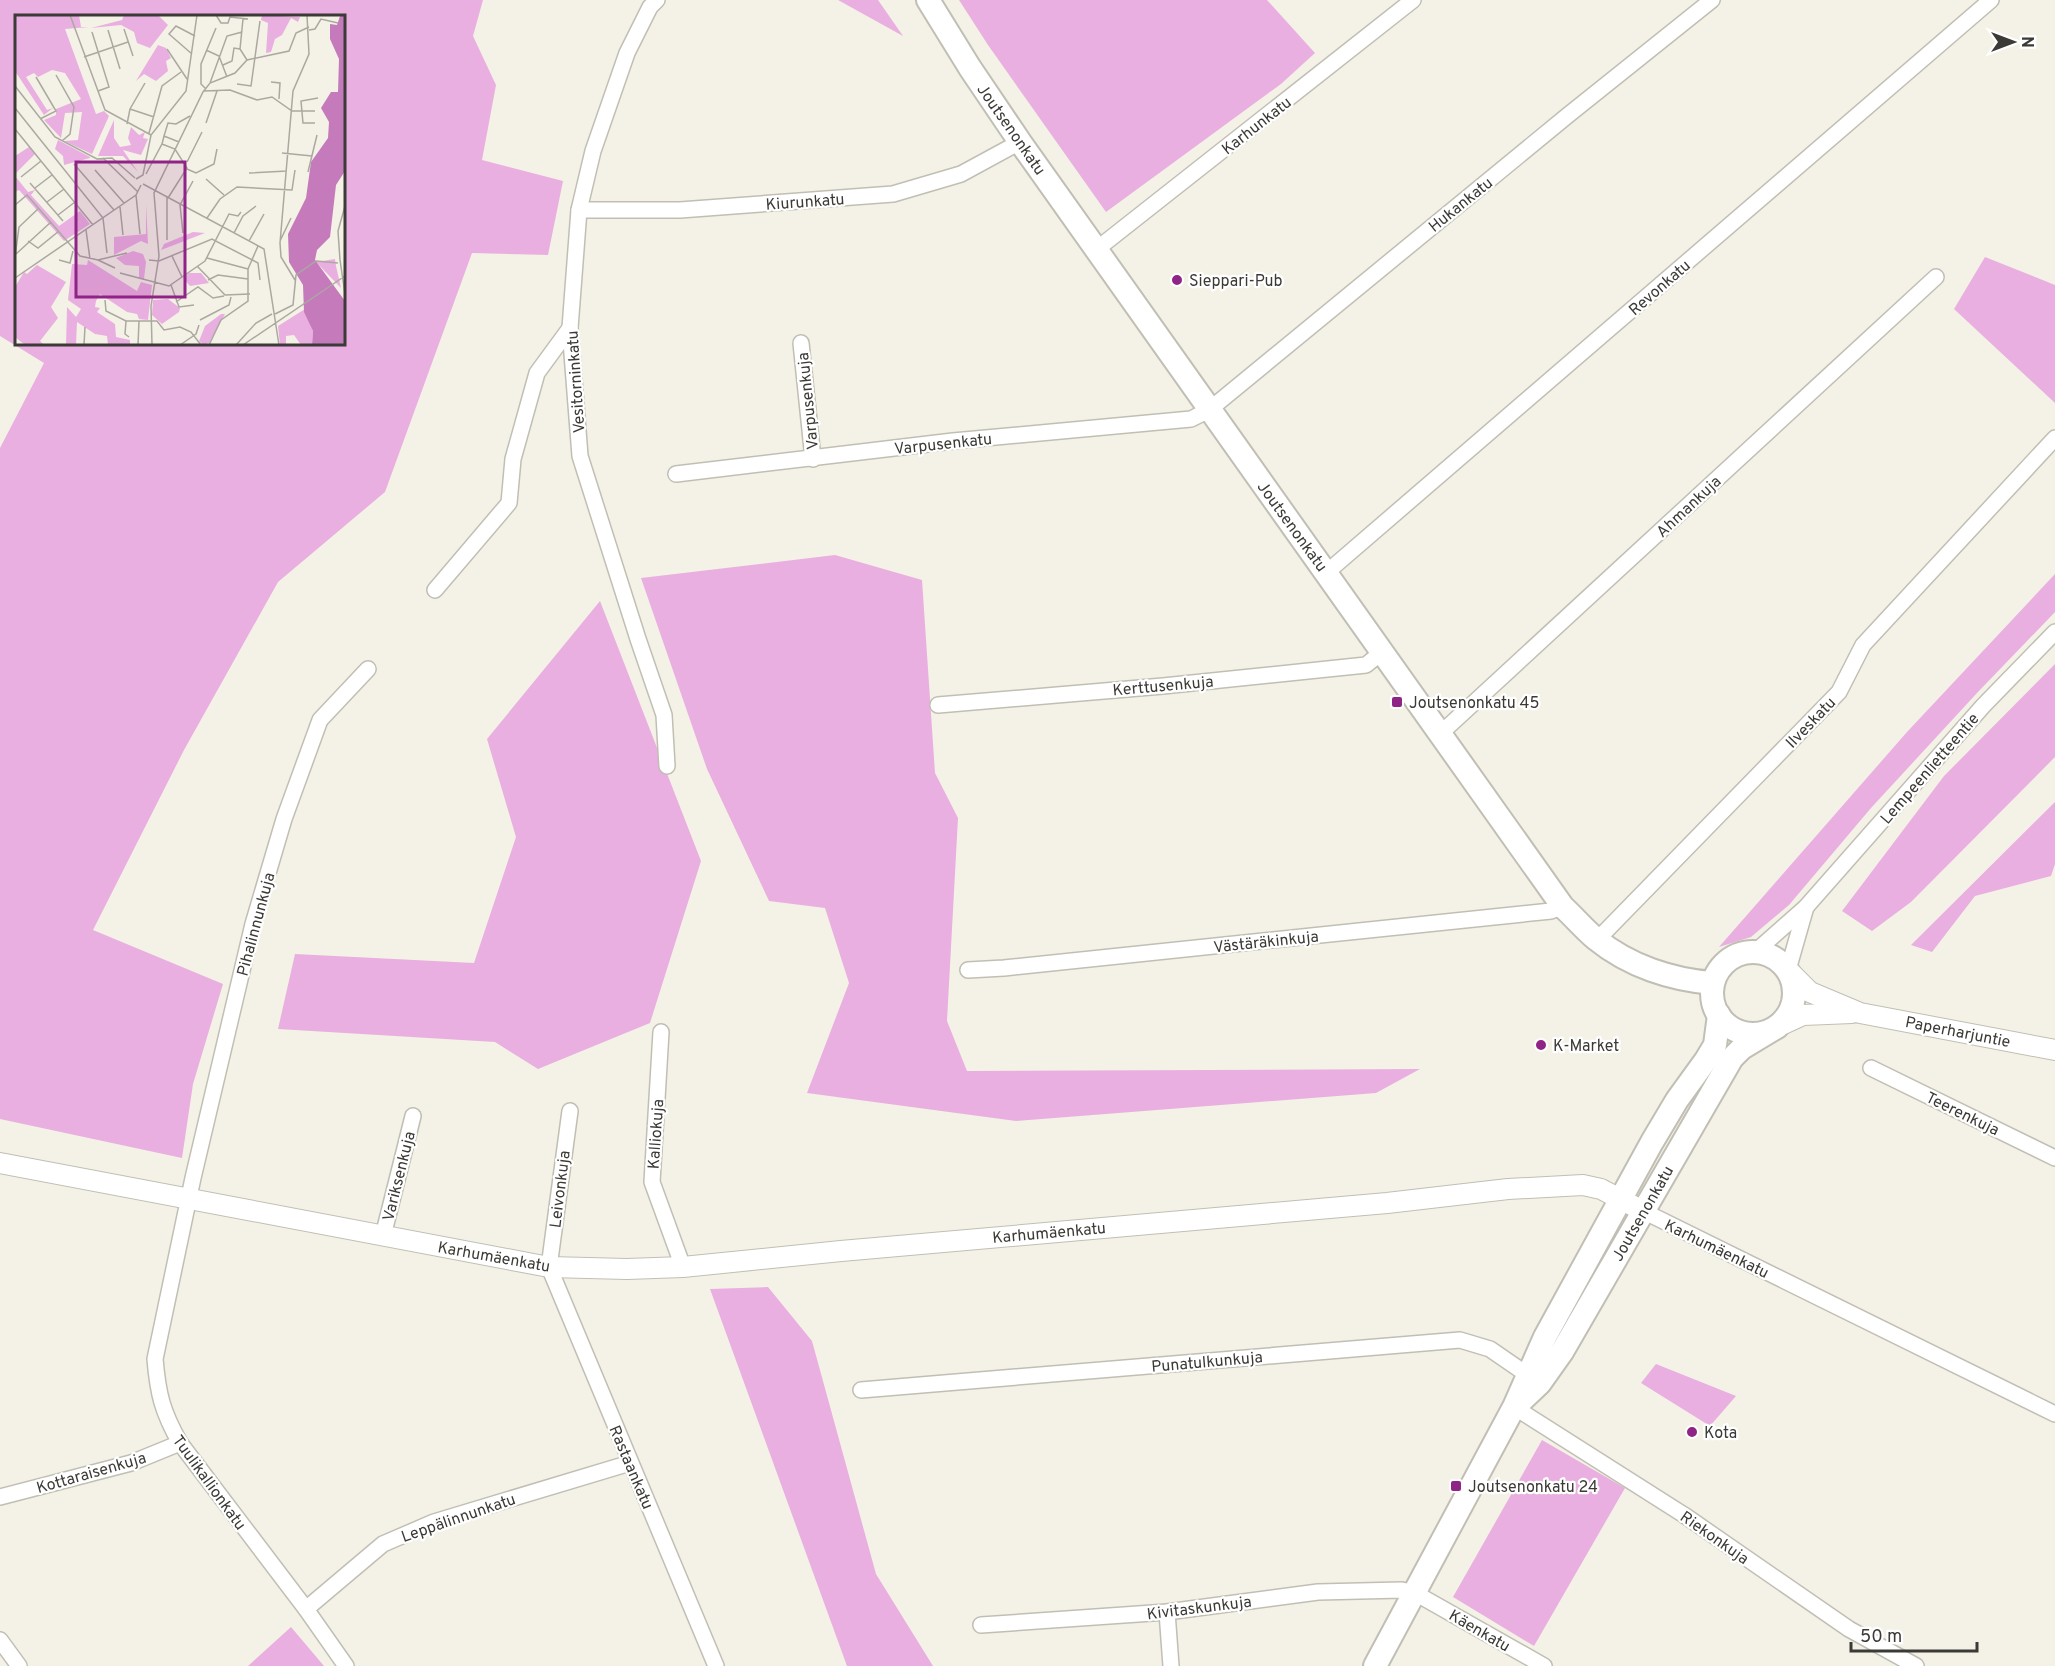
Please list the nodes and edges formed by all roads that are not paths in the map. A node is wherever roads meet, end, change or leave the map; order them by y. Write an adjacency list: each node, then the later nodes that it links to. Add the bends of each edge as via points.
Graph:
1 (657, 0): 7 (street, Vesitorninkatu, via 627,53 593,152)
2 (928, 0): 6 (main road, Joutsenonkatu)
3 (1413, 0): 8 (street, Karhunkatu)
4 (1712, 0): 12 (street, Hukankatu)
5 (1991, 0): 16 (street, Revonkatu)
6 (1020, 142): 7 (street, Kiurunkatu, via 961,174 893,194 680,210); 8 (main road, Joutsenonkatu)
7 (579, 210): 10 (street, Vesitorninkatu)
8 (1097, 249): 12 (main road, Joutsenonkatu)
9 (1936, 277): 22 (street, Ahmankuja)
10 (570, 328): 17 (street, via 537,373 513,459 509,503); 23 (street, Vesitorninkatu, via 580,456 664,715)
11 (801, 343): 14 (street, Varpusenkuja)
12 (1209, 410): 14 (street, Varpusenkatu, via 1191,419 953,441); 16 (main road, Joutsenonkatu)
13 (2055, 438): 26 (street, Ilveskatu, via 1863,645 1839,692)
14 (813, 459): 15 (street, Varpusenkatu)
15 (675, 474)
16 (1326, 573): 19 (main road, Joutsenonkatu)
17 (435, 590)
18 (2055, 632): 25 (street, Lempeenlietteentie, via 1983,706)
19 (1382, 652): 21 (street, Kerttusenkuja, via 1366,665); 22 (main road, Joutsenonkatu)
20 (368, 669): 42 (street, Pihalinnunkuja, via 320,720 284,819 253,924)
21 (938, 705)
22 (1440, 734): 24 (main road, Joutsenonkatu)
23 (667, 766)
24 (1563, 907): 26 (main road, Joutsenonkatu); 28 (street, Västäräkinkuja, via 1540,913)
25 (1806, 907): 27 (street, Lempeenlietteentie); 29 (street, Lempeenlietteentie)
26 (1597, 940): 30 (main road, Joutsenonkatu, via 1651,971)
27 (1755, 952): 29 (main road, via 1775,957); 30 (main road, via 1736,955 1726,962)
28 (968, 970)
29 (1788, 970): 31 (street, Paperharjuntie, via 1810,992); 33 (main road, via 1793,1003 1788,1016)
30 (1713, 983): 32 (main road)
31 (1860, 1012): 33 (street, Paperharjuntie, via 1803,1015); 35 (street, Paperharjuntie)
32 (1719, 1015): 33 (main road, via 1726,1025 1740,1032); 41 (main road, Joutsenonkatu, via 1715,1045 1677,1100)
33 (1777, 1027): 43 (main road, Joutsenonkatu, via 1732,1058)
34 (662, 1032): 46 (street, Kalliokuja, via 652,1182)
35 (2055, 1050)
36 (1871, 1068): 39 (street, Teerenkuja)
37 (570, 1111): 45 (street, Leivonkuja)
38 (413, 1116): 44 (street, Variksenkuja)
39 (2055, 1158)
40 (0, 1163): 42 (street, Karhumäenkatu)
41 (1621, 1199): 43 (street, Karhumäenkatu); 46 (street, Karhumäenkatu, via 1583,1185 1508,1189); 47 (main road, Joutsenonkatu, via 1545,1336)
42 (189, 1200): 44 (street, Karhumäenkatu); 51 (street, Tuulikallionkatu, via 155,1359 157,1386 166,1417)
43 (1643, 1211): 47 (main road, Joutsenonkatu, via 1563,1350); 50 (street, Karhumäenkatu)
44 (383, 1236): 45 (street, Karhumäenkatu)
45 (549, 1267): 46 (street, Karhumäenkatu); 52 (street, Rastaankatu)
46 (683, 1267)
47 (1534, 1379): 48 (street, Punatulkunkuja, via 1490,1349 1460,1340); 49 (main road, Joutsenonkatu)
48 (861, 1390)
49 (1514, 1407): 54 (main road, Joutsenonkatu); 65 (street, Riekonkuja, via 1684,1515 1849,1629)
50 (2055, 1414)
51 (180, 1443): 53 (street, Kottaraisenkuja, via 131,1463); 55 (street, Tuulikallionkatu)
52 (630, 1463): 55 (street, Leppälinnunkatu, via 434,1522 383,1544); 61 (street, Rastaankatu)
53 (0, 1497)
54 (1415, 1593): 56 (street, Kivitaskunkuja, via 1318,1592); 63 (main road, Joutsenonkatu); 64 (street, Käenkatu)
55 (306, 1609): 60 (street, Tuulikallionkatu)
56 (1167, 1612): 57 (street, Kivitaskunkuja); 62 (street)
57 (981, 1625)
58 (0, 1640): 59 (street)
59 (19, 1666)
60 (346, 1666)
61 (716, 1666)
62 (1171, 1666)
63 (1376, 1666)
64 (1544, 1666)
65 (1916, 1666)

